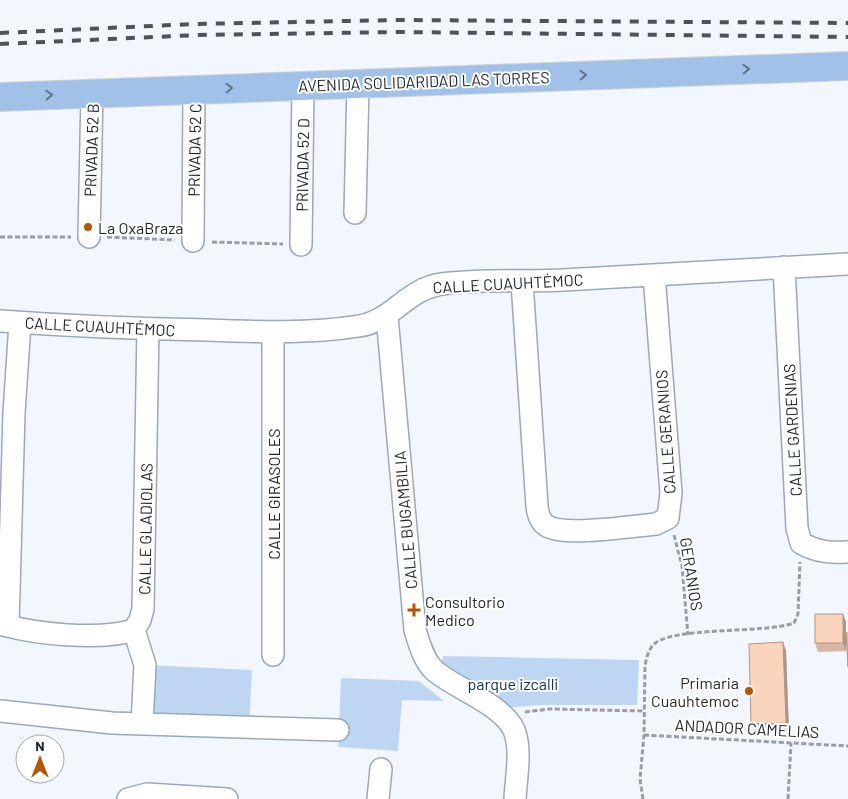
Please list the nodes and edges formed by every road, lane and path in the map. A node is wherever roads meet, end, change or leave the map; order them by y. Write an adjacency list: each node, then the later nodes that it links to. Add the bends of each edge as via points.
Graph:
1 (848, 66): 2 (main road, AVENIDA SOLIDARIDAD LAS TORRES, one-way to 1)
2 (358, 84): 3 (main road, AVENIDA SOLIDARIDAD LAS TORRES); 7 (street)
3 (303, 86): 4 (main road, AVENIDA SOLIDARIDAD LAS TORRES, one-way to 3); 11 (street, PRIVADA 52 D)
4 (194, 90): 5 (main road, AVENIDA SOLIDARIDAD LAS TORRES); 10 (street, PRIVADA 52 C)
5 (92, 93): 6 (main road, AVENIDA SOLIDARIDAD LAS TORRES, one-way to 5); 9 (street, PRIVADA 52 B)
6 (5, 100)
7 (356, 213)
8 (0, 237): 9 (path)
9 (89, 237): 10 (path)
10 (193, 241): 11 (path)
11 (301, 245)
12 (848, 264): 13 (street, CALLE CUAUHTÉMOC)
13 (784, 267): 14 (street, CALLE CUAUHTÉMOC); 23 (street, CALLE GARDENIAS, via 796,508)
14 (654, 275): 15 (street, CALLE CUAUHTÉMOC); 22 (street, CALLE GERANIOS, via 670,493)
15 (522, 282): 16 (street, CALLE CUAUHTÉMOC, via 428,287 400,303); 22 (street, CALLE GERANIOS, via 539,518 546,526 567,532 656,524)
16 (387, 316): 19 (street, CALLE CUAUHTÉMOC, via 361,326); 31 (street, CALLE BUGAMBILIA, via 415,630 433,670)
17 (10, 322): 18 (street, CALLE CUAUHTÉMOC); 20 (street)
18 (148, 329): 19 (street, CALLE CUAUHTÉMOC); 26 (street, CALLE GLADIOLAS, via 143,609)
19 (273, 332): 28 (street, CALLE GIRASOLES)
20 (14, 413): 21 (street); 25 (street)
21 (0, 452)
22 (668, 518): 27 (path, GERANIOS, via 682,566)
23 (801, 542): 24 (street, via 827,553); 27 (path, via 798,614 794,623 774,628)
24 (848, 552)
25 (4, 625): 26 (street, via 65,634 110,635)
26 (134, 630): 32 (street, via 145,665)
27 (688, 635): 30 (path, via 664,639 654,645 646,656)
28 (273, 655)
29 (0, 711): 32 (street)
30 (644, 711): 31 (path, via 549,709); 34 (path)
31 (502, 715): 41 (street, CALLE BUGAMBILIA, via 514,729 517,740)
32 (142, 724): 33 (street)
33 (338, 730)
34 (644, 735): 35 (path, ANDADOR CAMELIAS); 42 (path, via 640,779)
35 (792, 743): 36 (path, ANDADOR CAMELIAS); 43 (path)
36 (848, 746)
37 (381, 770): 40 (street)
38 (128, 799): 39 (street, via 147,794)
39 (227, 799)
40 (378, 799)
41 (515, 799)
42 (643, 799)
43 (788, 799)

